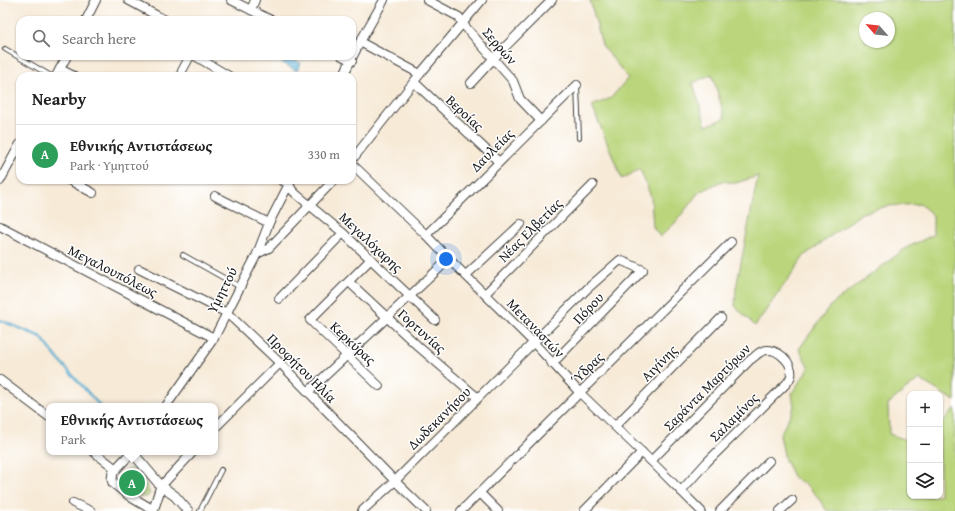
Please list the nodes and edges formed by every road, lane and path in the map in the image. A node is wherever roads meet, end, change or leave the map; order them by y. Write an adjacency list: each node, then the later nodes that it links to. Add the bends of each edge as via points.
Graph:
1 (96, 0): 10 (street)
2 (128, 0): 11 (street)
3 (230, 0): 9 (street)
4 (255, 0): 9 (street)
5 (384, 0): 14 (street)
6 (427, 0): 13 (street, Σερρών, via 459,18)
7 (482, 0): 13 (street)
8 (552, 0): 18 (street)
9 (251, 10): 12 (street)
10 (88, 16)
11 (158, 16)
12 (263, 16)
13 (462, 23): 18 (street, Σερρών); 29 (street)
14 (360, 42): 16 (street); 29 (street)
15 (5, 49): 17 (lane)
16 (356, 52)
17 (16, 55)
18 (494, 58): 31 (street); 33 (street, Σερρών, via 513,80 520,99)
19 (24, 60): 24 (lane)
20 (65, 60): 25 (street)
21 (188, 60): 26 (street)
22 (202, 60): 27 (street)
23 (352, 61): 28 (street)
24 (44, 72)
25 (58, 72)
26 (182, 72)
27 (222, 72)
28 (345, 72)
29 (420, 74): 30 (street)
30 (414, 82): 36 (street); 37 (street, Βεροίας)
31 (471, 83)
32 (577, 85): 33 (street, Δαυλείας); 34 (lane)
33 (541, 121): 37 (street, Δαυλείας)
34 (579, 138)
35 (16, 154): 39 (street)
36 (356, 155)
37 (499, 162): 52 (street, Δαυλείας)
38 (356, 168): 52 (street, Μεταναστών)
39 (0, 181)
40 (76, 184): 45 (street)
41 (289, 184): 48 (street, Υμηττού)
42 (290, 184): 47 (street, Μεγαλόχαρης, via 292,190)
43 (330, 184): 47 (street)
44 (593, 185): 63 (street, Νέας Ελβετίας)
45 (93, 193)
46 (215, 196): 48 (street)
47 (311, 205): 51 (street, Μεγαλόχαρης); 54 (street, via 269,248)
48 (269, 223): 54 (street, Υμηττού)
49 (521, 224): 60 (street)
50 (0, 226): 70 (street, Μεγαλουπόλεως)
51 (343, 233): 57 (street, Μεγαλόχαρης); 65 (street)
52 (426, 235): 56 (street, Μεταναστών)
53 (731, 242): 79 (street, Ύδρας)
54 (256, 254): 62 (street, Υμηττού)
55 (183, 255): 62 (lane)
56 (449, 259): 60 (street, Μεταναστών); 64 (street)
57 (371, 260): 61 (street); 64 (street, Μεγαλόχαρης)
58 (140, 269): 66 (street, Προφήτου Ηλία)
59 (643, 270): 71 (street, Δωδεκανήσου, via 620,260 587,289); 75 (street, Πόρου)
60 (466, 275): 63 (street, Μεταναστών)
61 (349, 282): 67 (street, Γορτυνίας); 72 (street, Κερκύρας, via 310,320)
62 (240, 287): 66 (street, Υμηττού)
63 (485, 294): 71 (street, Μεταναστών)
64 (409, 297): 67 (street); 69 (street, Μεγαλόχαρης)
65 (279, 299)
66 (226, 313): 70 (street, Υμηττού); 74 (street, Προφήτου Ηλία)
67 (387, 318): 72 (street); 80 (street, Γορτυνίας)
68 (721, 318): 84 (street, Αιγίνης)
69 (435, 320)
70 (214, 338): 81 (street, Υμηττού)
71 (534, 343): 75 (street, Μεταναστών); 80 (street, Δωδεκανήσου)
72 (348, 355): 77 (street, Κερκύρας); 78 (street)
73 (785, 359): 90 (street, Σαράντα Μαρτύρων, via 772,350 762,351 750,360); 96 (street, Σαλαμίνος, via 791,368 791,377 786,384)
74 (280, 363): 78 (street, Προφήτου Ηλία); 83 (street)
75 (552, 364): 79 (street, Μεταναστών)
76 (0, 380): 82 (street)
77 (379, 386)
78 (308, 392): 94 (street, Προφήτου Ηλία)
79 (580, 393): 84 (street, Μεταναστών); 97 (street, Ύδρας)
80 (478, 398): 94 (street, Δωδεκανήσου)
81 (168, 403)
82 (46, 415)
83 (218, 425)
84 (615, 426): 85 (street, Μεταναστών)
85 (642, 452): 90 (street, Μεταναστών); 108 (street)
86 (98, 455): 92 (street)
87 (129, 455): 92 (street)
88 (135, 455): 95 (street)
89 (190, 455): 95 (street)
90 (651, 461): 96 (street, Μεταναστών)
91 (769, 461): 110 (street)
92 (116, 469): 101 (street, via 113,472 113,483)
93 (221, 470): 103 (lane)
94 (395, 481): 104 (street, Δωδεκανήσου); 105 (street, Προφήτου Ηλία)
95 (161, 486): 101 (street); 102 (street, via 175,496)
96 (681, 491): 109 (street, Μεταναστών)
97 (480, 493): 106 (street, Ύδρας); 107 (street)
98 (792, 500): 111 (street)
99 (73, 502): 100 (street)
100 (91, 511)
101 (153, 511)
102 (188, 511)
103 (200, 511)
104 (362, 511)
105 (426, 511)
106 (461, 511)
107 (498, 511)
108 (584, 511)
109 (702, 511)
110 (720, 511)
111 (780, 511)

